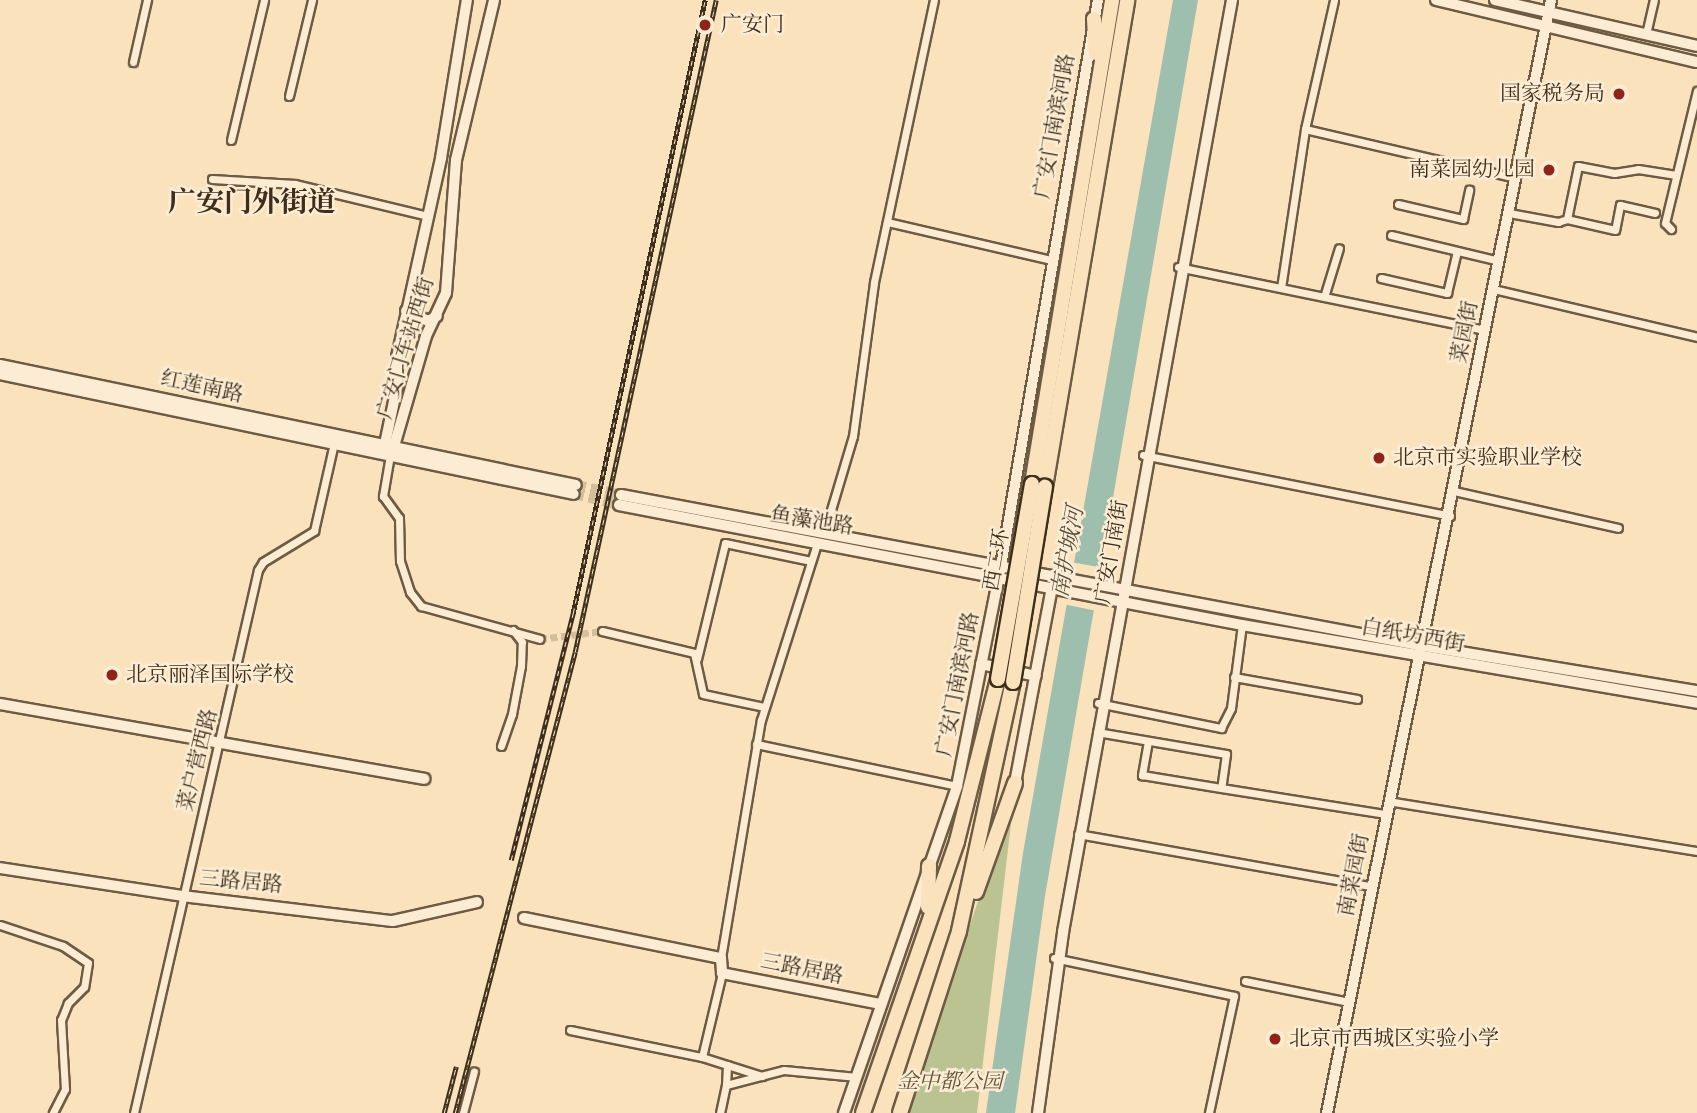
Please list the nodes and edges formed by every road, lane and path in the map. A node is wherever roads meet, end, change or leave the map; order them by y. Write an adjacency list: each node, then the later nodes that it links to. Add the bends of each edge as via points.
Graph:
1 (147, 0): 23 (street)
2 (264, 0): 29 (street)
3 (312, 0): 27 (street)
4 (494, 0): 20 (street, 广安门车站西街)
5 (934, 0): 41 (street)
6 (1098, 0): 17 (street, 广安门南滨河路)
7 (1112, 0): 25 (highway, 西二环)
8 (1127, 0): 62 (highway, 西二环)
9 (1226, 0): 48 (street, 广安门南街)
10 (1232, 0): 48 (street, 广安门南街)
11 (1334, 0): 28 (street)
12 (1436, 0): 18 (street)
13 (1495, 0): 16 (street)
14 (1654, 0): 21 (street)
15 (465, 1): 19 (street, 广安门车站西街)
16 (1550, 6): 18 (street, 菜园街); 21 (street)
17 (1094, 19): 25 (highway); 46 (street, 广安门南滨河路)
18 (1546, 26): 24 (street); 33 (street, 菜园街)
19 (464, 28): 20 (street, via 474,36); 30 (street, 广安门车站西街)
20 (485, 29): 31 (street, 广安门车站西街)
21 (1646, 34): 22 (street)
22 (1697, 46)
23 (133, 62)
24 (1697, 62)
25 (1097, 73): 62 (highway, 西二环)
26 (1697, 91): 32 (street)
27 (289, 96)
28 (1305, 129): 33 (street); 50 (street)
29 (232, 140)
30 (441, 158): 31 (street, via 447,155); 39 (street, 广安门车站西街)
31 (456, 160): 54 (street, 广安门车站西街, via 450,273)
32 (1675, 175): 40 (street, via 1638,169 1614,173 1578,166); 42 (street, via 1665,223)
33 (1515, 178): 37 (street, 菜园街)
34 (212, 179): 39 (street, via 295,184)
35 (1469, 191): 36 (street, via 1463,219)
36 (1398, 205)
37 (1509, 213): 40 (street, via 1559,222); 47 (street, 菜园街)
38 (1655, 213): 40 (street, via 1620,205 1615,230)
39 (428, 216): 53 (street, 广安门车站西街)
40 (1567, 219)
41 (887, 222): 46 (street); 67 (street, via 853,436)
42 (1671, 229)
43 (1391, 235): 45 (street)
44 (1339, 248): 52 (street)
45 (1457, 251): 47 (street); 49 (street, via 1447,293)
46 (1052, 260): 70 (street, 广安门南滨河路)
47 (1499, 261): 51 (street, 菜园街)
48 (1180, 268): 50 (street); 61 (street, 广安门南街)
49 (1381, 278)
50 (1281, 288): 52 (street)
51 (1493, 289): 55 (street, 菜园街); 56 (street)
52 (1324, 297): 55 (street)
53 (406, 311): 54 (street, via 420,320); 60 (street, 广安门车站西街, via 397,357)
54 (437, 316): 60 (street, 广安门车站西街, via 415,367)
55 (1484, 330): 64 (street, 菜园街)
56 (1697, 337)
57 (0, 365): 60 (street, 红莲南路)
58 (0, 374): 59 (street, 红莲南路)
59 (334, 443): 60 (street, 红莲南路); 93 (street, 菜户营西路, via 314,531 258,570)
60 (390, 449): 63 (street); 75 (street, via 383,496 400,518 400,561 410,592 430,611)
61 (1146, 456): 65 (street); 72 (street, 广安门南街)
62 (1038, 486): 84 (highway, 西二环, bridge)
63 (575, 490)
64 (1454, 491): 65 (street, 菜园街); 66 (street)
65 (1450, 516): 78 (street, 菜园街)
66 (1618, 528)
67 (825, 530): 68 (street, 鱼藻池路, via 620,500); 70 (street, 鱼藻池路)
68 (817, 543): 69 (street); 70 (street, 鱼藻池路)
69 (811, 561): 80 (street, via 724,543); 90 (street)
70 (1000, 571): 71 (street); 81 (street, 广安门南滨河路)
71 (1059, 585): 72 (street, 白纸坊西街); 73 (street, 白纸坊西街); 82 (street)
72 (1118, 587): 73 (street, 广安门南街); 78 (street, 白纸坊西街)
73 (1115, 601): 74 (street, 白纸坊西街); 89 (street, 广安门南街)
74 (1242, 625): 79 (street, 白纸坊西街); 83 (street)
75 (513, 630): 77 (street); 95 (street, via 522,642 521,666 513,714)
76 (602, 631): 80 (street, via 694,653)
77 (540, 639)
78 (1424, 646): 79 (street, 南菜园街); 85 (street, 白纸坊西街)
79 (1419, 657): 87 (street, 白纸坊西街); 100 (street, 南菜园街)
80 (697, 659): 90 (street, via 703,694)
81 (981, 664): 82 (street); 98 (street, 广安门南滨河路)
82 (1036, 676): 97 (street)
83 (1234, 677): 86 (street); 89 (street, via 1231,708 1221,729)
84 (1006, 680): 110 (highway, 西二环); 112 (highway, 西二环)
85 (1697, 691)
86 (1357, 699)
87 (1697, 703)
88 (0, 704): 93 (street)
89 (1101, 704): 91 (street, 广安门南街)
90 (764, 707): 94 (street)
91 (1097, 732): 92 (street); 102 (street, 广安门南街)
92 (1148, 741): 99 (street, via 1226,754); 99 (street, via 1142,775)
93 (222, 742): 96 (street); 107 (street, 菜户营西路)
94 (756, 744): 98 (street); 113 (street)
95 (501, 746)
96 (424, 779)
97 (1015, 783): 112 (highway)
98 (957, 786): 104 (street, 广安门南滨河路)
99 (1221, 788): 101 (street)
100 (1388, 801): 101 (street, 南菜园街); 103 (street)
101 (1386, 814): 106 (street, 南菜园街)
102 (1079, 834): 106 (street); 114 (street, 广安门南街)
103 (1697, 851)
104 (929, 866): 110 (highway); 118 (street, 广安门南滨河路)
105 (0, 868): 107 (street, 三路居路)
106 (1370, 886): 117 (street, 南菜园街)
107 (182, 896): 108 (street, 三路居路, via 393,921); 128 (street, 菜户营西路)
108 (477, 902)
109 (524, 918): 113 (street)
110 (927, 923): 126 (highway, 西二环)
111 (0, 925): 127 (street, via 64,946 88,963 84,987 68,1003 61,1020 65,1089)
112 (959, 931): 132 (highway, 西二环)
113 (720, 958): 115 (street)
114 (1056, 959): 133 (street, 广安门南街); 134 (street, via 1234,996)
115 (722, 973): 118 (street, 三路居路); 120 (street)
116 (1245, 981): 117 (street)
117 (1349, 1002): 135 (street, 南菜园街)
118 (880, 1004): 124 (street, 广安门南滨河路)
119 (570, 1030): 120 (street)
120 (702, 1057): 121 (street)
121 (727, 1065): 123 (street); 125 (street)
122 (474, 1071): 129 (street)
123 (762, 1076): 124 (street, via 807,1070); 125 (street)
124 (857, 1077): 131 (street, 广安门南滨河路)
125 (726, 1086): 130 (street)
126 (863, 1111)
127 (53, 1113)
128 (134, 1113)
129 (463, 1113)
130 (720, 1113)
131 (844, 1113)
132 (900, 1113)
133 (1035, 1113)
134 (1209, 1113)
135 (1327, 1113)

